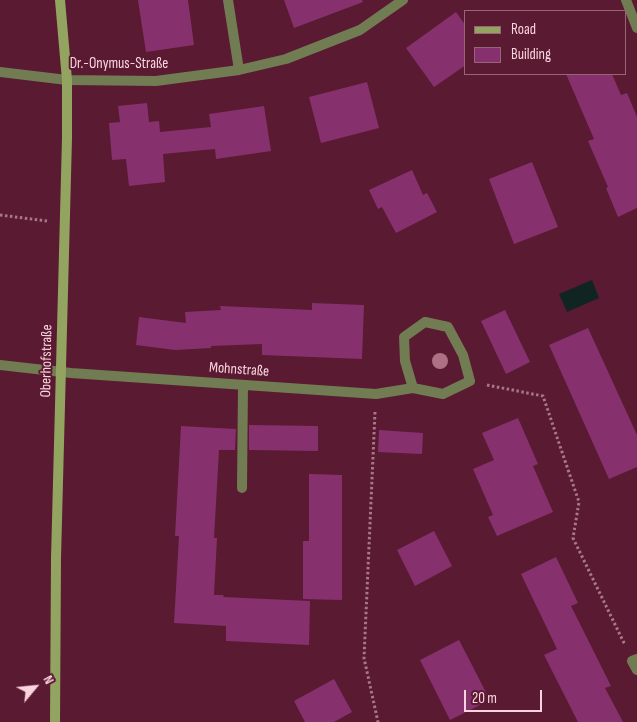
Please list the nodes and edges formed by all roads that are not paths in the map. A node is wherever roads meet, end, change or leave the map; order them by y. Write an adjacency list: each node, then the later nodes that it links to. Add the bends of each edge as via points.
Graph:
1 (60, 0): 8 (street, Oberhofstraße)
2 (228, 0): 6 (street)
3 (403, 0): 6 (street, Dr.-Onymus-Straße, via 360,30 286,60)
4 (626, 0): 5 (street)
5 (637, 28)
6 (239, 70): 8 (street, Dr.-Onymus-Straße, via 156,81)
7 (0, 72): 8 (street, Dr.-Onymus-Straße)
8 (67, 80): 10 (street, Oberhofstraße)
9 (0, 365): 10 (street, Mohnstraße)
10 (62, 372): 11 (street, Mohnstraße); 14 (street, Oberhofstraße)
11 (243, 385): 12 (street, Mohnstraße, via 376,394); 13 (street)
12 (413, 388): 12 (street, Mohnstraße, via 405,361 404,337 425,322 448,327 463,355 470,381 443,394)
13 (242, 488)
14 (54, 722)

